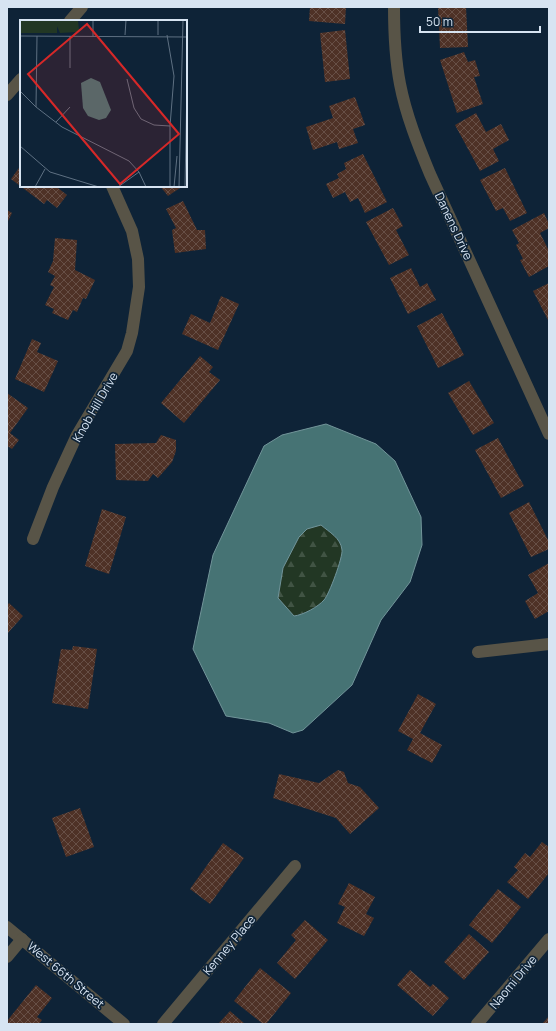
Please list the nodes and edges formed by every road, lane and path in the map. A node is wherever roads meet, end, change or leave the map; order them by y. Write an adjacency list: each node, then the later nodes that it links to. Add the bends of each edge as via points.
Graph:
1 (82, 7): 3 (street)
2 (394, 7): 7 (street, Danens Drive, via 394,37 400,84 412,130)
3 (71, 20)
4 (19, 84): 5 (street)
5 (7, 95)
6 (112, 187): 8 (street, Knob Hill Drive, via 132,231 138,259 139,287 135,316 127,351 78,435 52,487)
7 (549, 434)
8 (34, 539)
9 (549, 644): 10 (street)
10 (478, 652)
11 (295, 866): 17 (street, Kenney Place)
12 (7, 927): 13 (street, West 66th Street)
13 (22, 939): 15 (street); 16 (street, West 66th Street)
14 (549, 939): 18 (street, Naomi Drive)
15 (7, 957)
16 (124, 1024)
17 (163, 1024)
18 (477, 1024)

